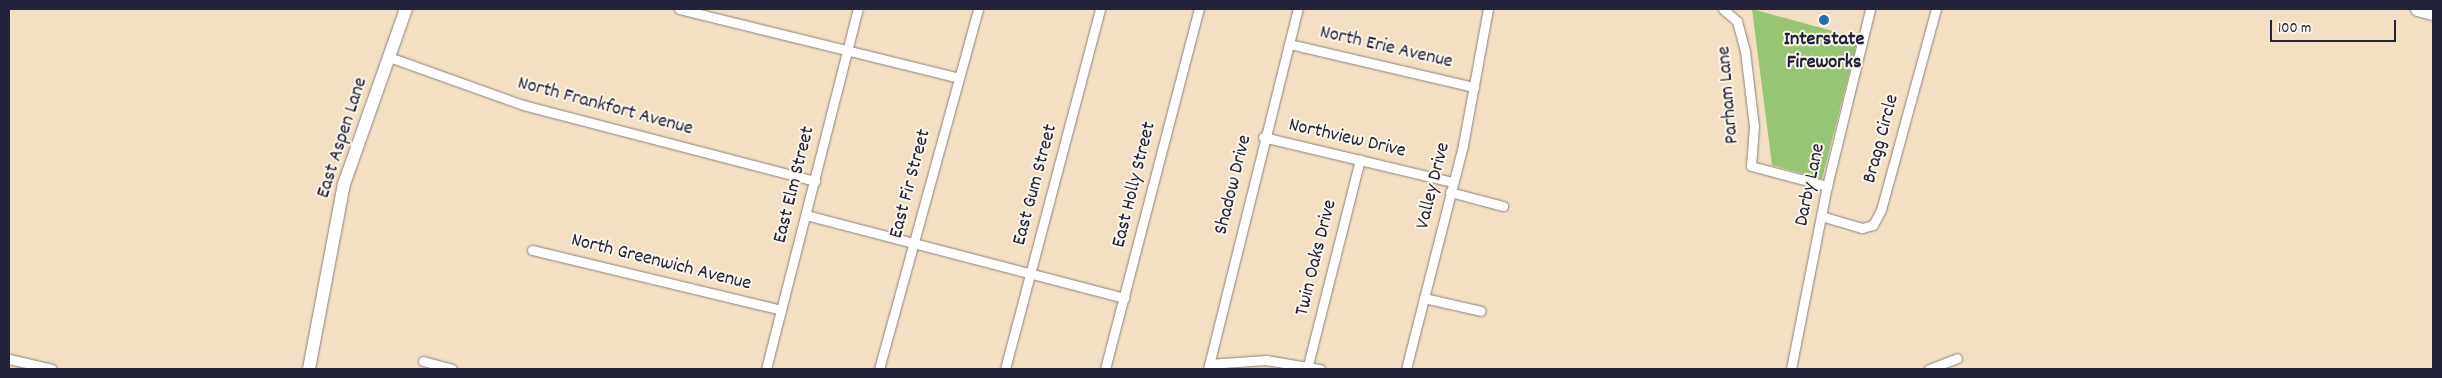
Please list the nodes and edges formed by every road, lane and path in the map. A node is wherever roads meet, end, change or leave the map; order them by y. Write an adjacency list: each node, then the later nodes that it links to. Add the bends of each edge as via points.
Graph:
1 (406, 9): 16 (street, East Aspen Lane)
2 (678, 9): 15 (street)
3 (858, 9): 15 (street, East Elm Street)
4 (978, 9): 17 (street, East Fir Street)
5 (1100, 9): 29 (street, East Gum Street)
6 (1199, 9): 30 (street, East Holly Street)
7 (1298, 9): 14 (street, Shadow Drive)
8 (1488, 9): 18 (street, Valley Drive)
9 (1723, 9): 22 (street, Parham Lane, via 1737,21 1745,51 1754,126 1751,166)
10 (1870, 9): 22 (street, Darby Lane)
11 (1936, 9): 26 (street, Bragg Circle, via 1881,210 1873,225 1862,228)
12 (2418, 9): 13 (main road)
13 (2433, 13)
14 (1289, 44): 18 (street, North Erie Avenue); 19 (street, Shadow Drive)
15 (847, 50): 17 (street); 21 (street, East Elm Street)
16 (389, 57): 21 (street, North Frankfort Avenue, via 524,106); 40 (street, East Aspen Lane, via 344,184)
17 (959, 78): 27 (street, East Fir Street)
18 (1474, 87): 23 (street, Valley Drive)
19 (1264, 137): 20 (street, Northview Drive); 38 (street, Shadow Drive)
20 (1360, 159): 23 (street, Northview Drive); 37 (street, Twin Oaks Drive)
21 (815, 181): 25 (street, East Elm Street)
22 (1827, 186): 26 (street, Darby Lane)
23 (1451, 187): 24 (street, Northview Drive); 31 (street, Valley Drive)
24 (1503, 206)
25 (806, 216): 27 (street); 32 (street, East Elm Street)
26 (1821, 216): 48 (street, Darby Lane)
27 (913, 243): 29 (street); 43 (street, East Fir Street)
28 (532, 250): 32 (street, North Greenwich Avenue)
29 (1030, 273): 30 (street); 44 (street, East Gum Street)
30 (1124, 298): 45 (street, East Holly Street)
31 (1424, 298): 33 (street); 47 (street, Valley Drive)
32 (781, 310): 42 (street, East Elm Street)
33 (1481, 311)
34 (1957, 358): 49 (street)
35 (9, 359): 39 (street)
36 (423, 361): 41 (street)
37 (1308, 365): 38 (street, via 1266,360); 46 (street)
38 (1209, 367)
39 (52, 369)
40 (309, 369)
41 (452, 369)
42 (766, 369)
43 (879, 369)
44 (1005, 369)
45 (1105, 369)
46 (1320, 369)
47 (1406, 369)
48 (1791, 369)
49 (1929, 369)

